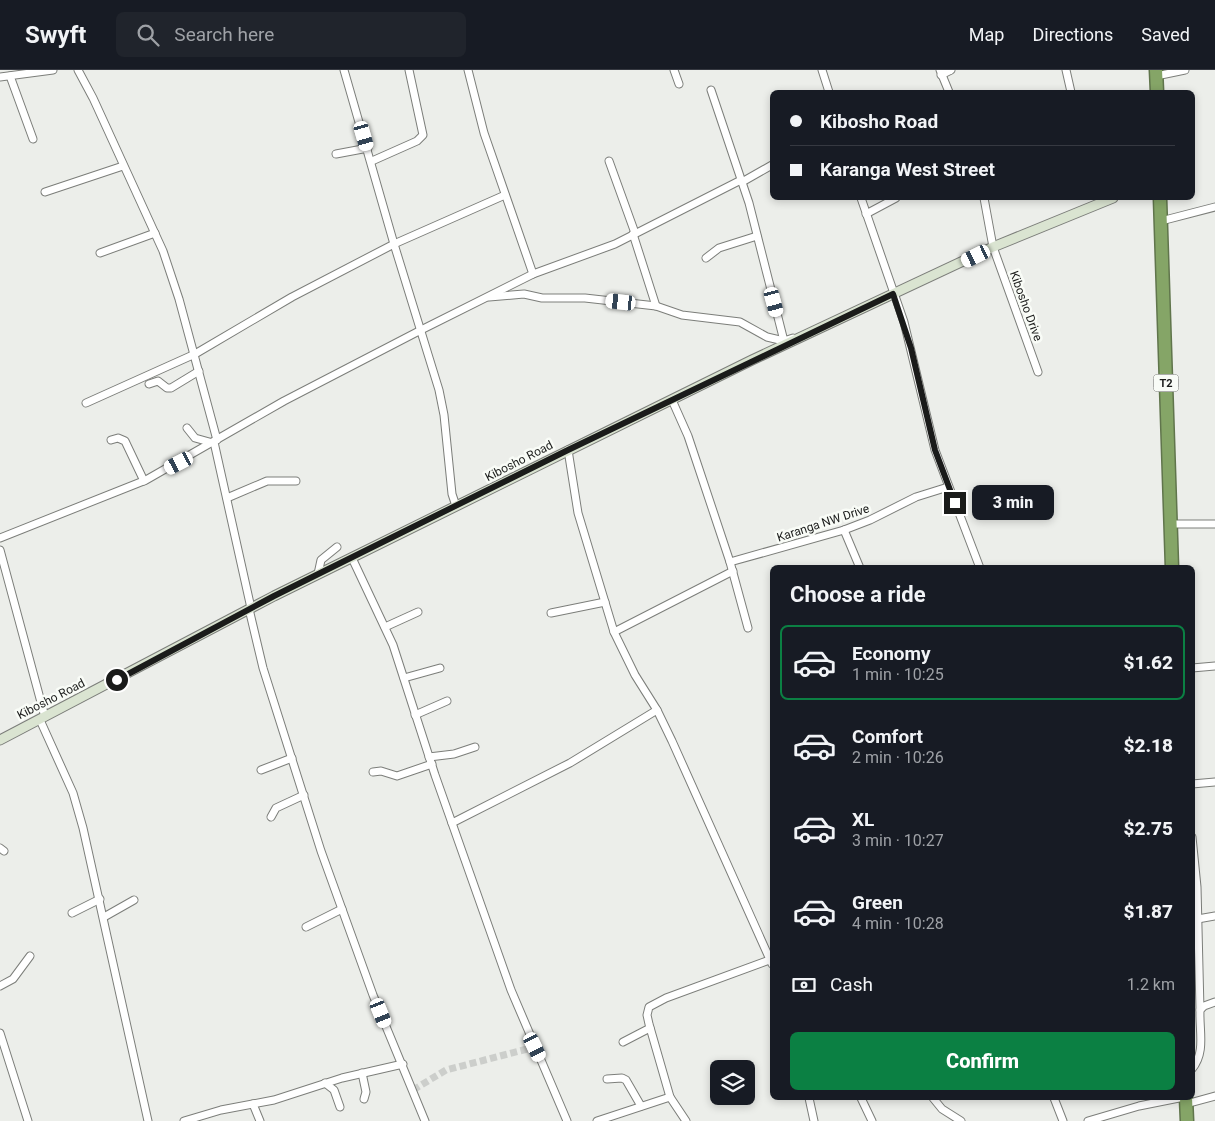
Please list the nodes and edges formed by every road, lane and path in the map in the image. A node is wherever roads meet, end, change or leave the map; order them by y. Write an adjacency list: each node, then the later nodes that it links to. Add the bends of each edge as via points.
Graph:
1 (53, 70): 13 (street)
2 (79, 70): 26 (street)
3 (344, 70): 22 (street)
4 (409, 70): 24 (street, via 423,136)
5 (468, 70): 30 (street, via 476,106)
6 (674, 70): 15 (street)
7 (822, 70): 17 (street)
8 (951, 70): 11 (street)
9 (1066, 70): 19 (street)
10 (1184, 70): 12 (street)
11 (941, 72): 18 (street)
12 (1156, 73): 20 (highway)
13 (10, 76): 14 (street); 21 (street)
14 (0, 77)
15 (679, 84)
16 (711, 90): 28 (street)
17 (828, 90)
18 (948, 90)
19 (1071, 90)
20 (1157, 90)
21 (33, 139)
22 (368, 148): 23 (street); 24 (street)
23 (336, 154)
24 (372, 161): 42 (street)
25 (609, 161): 40 (street)
26 (123, 166): 29 (street); 39 (street)
27 (770, 166): 28 (street)
28 (741, 181): 40 (street); 41 (street)
29 (45, 192)
30 (505, 195): 42 (street); 46 (street)
31 (862, 200): 37 (street)
32 (892, 200): 37 (street)
33 (984, 200): 43 (street, Kibosho Drive)
34 (1107, 200): 43 (street, Kibosho Road)
35 (1160, 200): 38 (highway, T2)
36 (1215, 207): 38 (street)
37 (866, 214): 47 (street)
38 (1161, 221): 68 (highway, T2)
39 (155, 233): 44 (street); 53 (street)
40 (634, 233): 46 (street, via 596,253); 49 (street)
41 (756, 236): 45 (street, via 719,248); 52 (street)
42 (394, 244): 51 (street); 53 (street, via 292,297)
43 (993, 248): 47 (street, Kibosho Road); 55 (street, Kibosho Drive)
44 (100, 253)
45 (706, 258)
46 (533, 274): 48 (street)
47 (893, 294): 50 (street, Kibosho Road); 65 (street, via 911,348 935,450)
48 (488, 296): 49 (street, via 524,294); 51 (street)
49 (656, 306): 52 (street, via 682,315 740,322 767,337)
50 (830, 324): 52 (street); 57 (street, Kibosho Road)
51 (421, 330): 61 (street); 67 (street, via 444,415)
52 (784, 341)
53 (195, 354): 54 (street); 58 (street)
54 (199, 371): 56 (street, via 171,388 158,381); 61 (street)
55 (1038, 372)
56 (149, 384)
57 (672, 400): 62 (street, Kibosho Road); 75 (street, via 688,436)
58 (86, 403)
59 (187, 428): 61 (street, via 195,438)
60 (111, 440): 63 (street, via 125,441)
61 (215, 442): 63 (street); 66 (street)
62 (568, 450): 67 (street, Kibosho Road); 81 (street, via 578,513)
63 (144, 481): 71 (street)
64 (296, 481): 66 (street, via 267,482)
65 (948, 486): 70 (street, Karanga NW Drive); 77 (street)
66 (227, 498): 82 (street)
67 (456, 506): 74 (street, Kibosho Road)
68 (1171, 524): 69 (street); 78 (highway, T2)
69 (1215, 524)
70 (844, 530): 75 (street, Karanga NW Drive); 76 (street)
71 (0, 538)
72 (336, 547): 80 (street, via 321,560)
73 (0, 550): 95 (street)
74 (352, 558): 80 (street, Kibosho Road); 85 (street)
75 (730, 562): 79 (street)
76 (859, 565)
77 (979, 565)
78 (1172, 565)
79 (733, 570): 86 (street); 87 (street)
80 (318, 574): 82 (street, Kibosho Road)
81 (605, 602): 84 (street); 87 (street)
82 (250, 609): 95 (street, Kibosho Road); 98 (street, via 263,668)
83 (418, 612): 85 (street)
84 (551, 613)
85 (385, 626): 91 (street)
86 (748, 628)
87 (614, 632): 93 (street)
88 (1215, 666): 90 (street)
89 (440, 668): 91 (street)
90 (1195, 668)
91 (404, 678): 94 (street)
92 (447, 700): 94 (street)
93 (657, 710): 106 (street, via 554,771); 116 (street)
94 (415, 714): 99 (street)
95 (43, 718): 96 (street, Kibosho Road); 107 (street, via 79,812)
96 (0, 740)
97 (475, 747): 99 (street)
98 (292, 758): 100 (street); 104 (street)
99 (430, 760): 101 (street, via 397,776); 106 (street)
100 (261, 770)
101 (373, 772)
102 (1215, 782): 103 (street)
103 (1195, 784)
104 (304, 795): 105 (street, via 276,808); 109 (street)
105 (271, 817)
106 (452, 823): 147 (street, via 511,990)
107 (100, 898): 110 (street); 112 (street)
108 (134, 900): 112 (street)
109 (342, 909): 114 (street); 125 (street, via 373,995)
110 (72, 913)
111 (1215, 916): 113 (street)
112 (104, 917): 143 (street)
113 (1195, 920): 120 (street)
114 (306, 927)
115 (30, 956): 118 (street, via 14,979)
116 (770, 957)
117 (770, 962): 121 (street, via 653,1004 647,1010)
118 (0, 986)
119 (1215, 1002): 120 (street)
120 (1200, 1010): 124 (street, via 1201,1051)
121 (650, 1028): 123 (street); 130 (street)
122 (0, 1033): 142 (street)
123 (623, 1042)
124 (1195, 1063)
125 (403, 1064): 126 (street); 146 (street)
126 (362, 1073): 128 (street); 131 (street, via 366,1092)
127 (607, 1079): 140 (street, via 626,1080)
128 (325, 1083): 139 (street); 141 (street, via 334,1090)
129 (1215, 1096): 132 (street)
130 (670, 1097): 140 (street); 149 (street)
131 (364, 1099)
132 (1195, 1099)
133 (809, 1100): 150 (street)
134 (862, 1100): 151 (street)
135 (935, 1100): 152 (street)
136 (1055, 1100): 153 (street)
137 (1164, 1100): 154 (street)
138 (1184, 1100): 155 (highway)
139 (253, 1104): 144 (street); 145 (street)
140 (641, 1106): 148 (street)
141 (340, 1107)
142 (28, 1121)
143 (148, 1121)
144 (184, 1121)
145 (260, 1121)
146 (425, 1121)
147 (567, 1121)
148 (597, 1121)
149 (686, 1121)
150 (814, 1121)
151 (872, 1121)
152 (960, 1121)
153 (1063, 1121)
154 (1088, 1121)
155 (1187, 1121)

